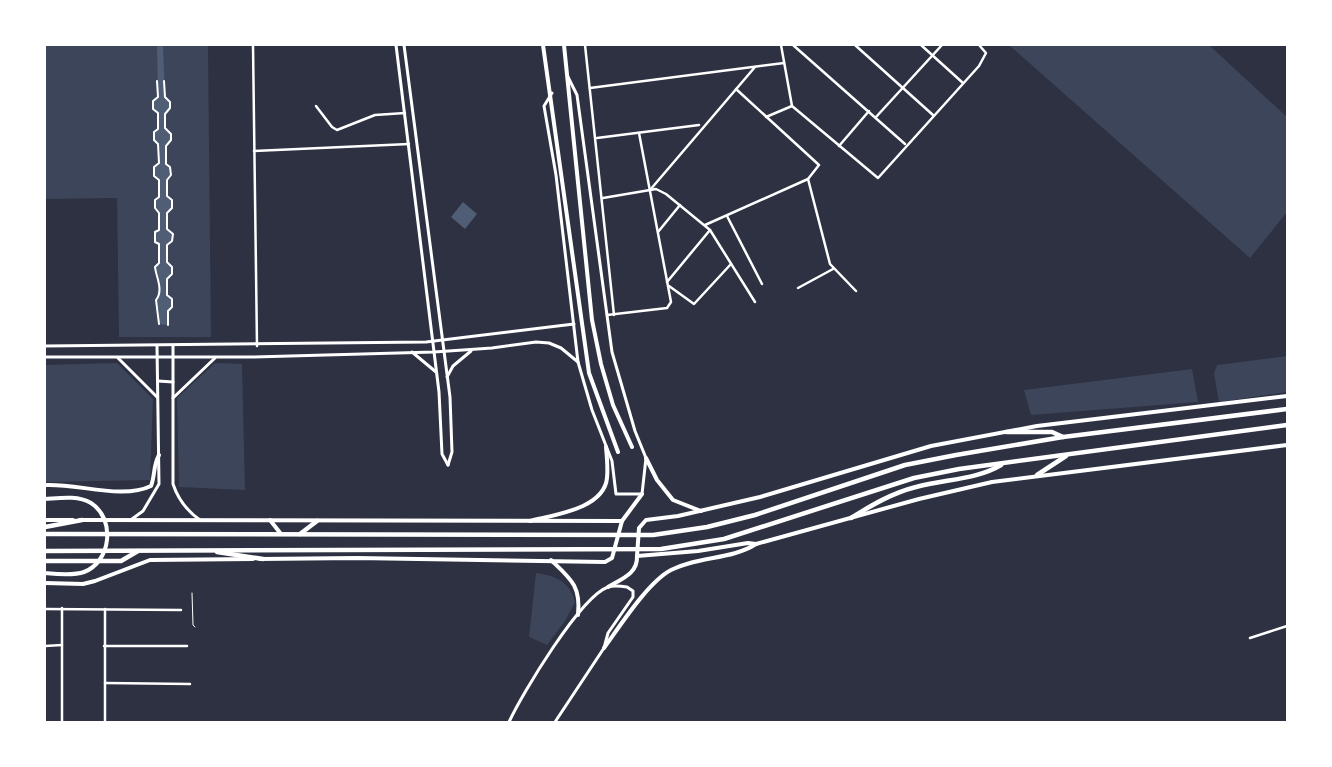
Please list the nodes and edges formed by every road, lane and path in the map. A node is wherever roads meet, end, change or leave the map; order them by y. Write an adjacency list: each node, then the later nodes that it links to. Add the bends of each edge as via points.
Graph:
1 (253, 45): 39 (street)
2 (396, 45): 29 (street)
3 (404, 45): 60 (street)
4 (543, 45): 23 (main road)
5 (564, 45): 16 (main road)
6 (586, 45): 21 (street)
7 (781, 45): 14 (street)
8 (793, 45): 28 (street)
9 (855, 45): 20 (street)
10 (921, 45): 13 (street)
11 (942, 45): 13 (street)
12 (979, 45): 19 (street, via 986,53 985,57)
13 (933, 55): 19 (street); 20 (street)
14 (784, 63): 15 (street); 27 (street)
15 (755, 67): 21 (street); 22 (street)
16 (566, 75): 55 (street, via 577,95); 89 (main road, via 592,320 613,405)
17 (157, 81): 24 (street)
18 (164, 81): 25 (street)
19 (963, 83): 30 (street)
20 (903, 87): 30 (street); 32 (street)
21 (590, 88): 35 (street)
22 (736, 89): 31 (street); 41 (street)
23 (552, 93): 58 (street, via 544,106); 90 (main road, via 589,373)
24 (158, 97): 25 (street); 57 (street, via 153,102 153,109 158,113 154,140 158,144 158,164 154,167 154,176 159,180 155,208 159,213 159,230 155,232 155,242 158,244 159,263 155,267 159,278 159,297 156,300)
25 (165, 97): 59 (street, via 170,102 165,114 165,128 171,134 166,146 166,164 171,175 167,180 167,196 172,200 172,208 167,212 167,229 172,234 167,245 167,262 172,266 172,274 167,279 168,295 172,300)
26 (316, 106): 29 (street, via 337,130 376,115)
27 (792, 106): 31 (street); 38 (street)
28 (869, 111): 32 (street); 38 (street)
29 (405, 113): 36 (street)
30 (933, 115): 37 (street)
31 (766, 117): 40 (street, via 819,165)
32 (876, 117): 37 (street)
33 (699, 125): 34 (street)
34 (640, 133): 35 (street); 41 (street)
35 (597, 138): 42 (street)
36 (408, 144): 39 (street); 61 (street)
37 (905, 144): 38 (street, via 878,178)
38 (839, 146)
39 (254, 151): 65 (street)
40 (808, 179): 44 (street); 49 (street)
41 (649, 191): 42 (street); 43 (street, via 662,191); 47 (street)
42 (603, 198): 56 (street)
43 (680, 205): 45 (street); 47 (street)
44 (727, 216): 45 (street); 51 (street)
45 (705, 225): 46 (street)
46 (710, 230): 48 (street); 50 (street)
47 (658, 232): 50 (street)
48 (731, 264): 50 (street, via 694,304); 54 (street)
49 (833, 270): 52 (street); 53 (street)
50 (667, 284): 56 (street, via 672,302 667,308)
51 (762, 284)
52 (798, 288)
53 (856, 291)
54 (755, 302)
55 (607, 315): 56 (street); 93 (street, via 612,352)
56 (614, 315)
57 (159, 324)
58 (574, 324): 60 (street); 75 (street)
59 (168, 325)
60 (443, 341): 61 (street); 67 (street)
61 (433, 342): 65 (street); 69 (street)
62 (45, 346): 63 (street)
63 (157, 346): 64 (street); 72 (street)
64 (173, 346): 65 (street); 73 (street)
65 (257, 346)
66 (471, 350): 67 (street); 75 (street, via 549,343); 77 (street, via 453,366)
67 (444, 351): 69 (street); 77 (street)
68 (412, 352): 69 (street); 74 (street); 76 (street)
69 (434, 352): 76 (street)
70 (45, 357): 71 (street)
71 (117, 357): 72 (street); 81 (street)
72 (157, 357): 73 (street); 78 (street)
73 (173, 357): 74 (street); 79 (street)
74 (215, 357): 82 (street)
75 (578, 362): 88 (street)
76 (437, 372): 77 (street, via 442,454 448,465 452,452)
77 (448, 377)
78 (158, 381): 79 (street); 81 (street)
79 (173, 382): 82 (street)
80 (1287, 396): 85 (main road)
81 (158, 398): 91 (street)
82 (174, 398): 104 (street, via 173,484 178,497)
83 (1287, 409): 86 (highway)
84 (1287, 425): 92 (highway)
85 (1006, 432): 86 (highway, via 1052,432); 99 (main road, via 931,446 760,497)
86 (1063, 437): 112 (highway, via 908,464 755,515 707,527 653,535)
87 (1287, 446): 95 (main road)
88 (606, 447): 97 (street, via 612,461 616,494); 108 (main road, via 607,480 601,492 578,509)
89 (632, 447)
90 (618, 452)
91 (159, 455): 96 (main road, via 154,464 151,486 143,490); 103 (street, via 157,488 143,511)
92 (1067, 456): 94 (highway); 95 (highway)
93 (646, 458): 97 (street); 99 (main road, via 672,500)
94 (1002, 464): 100 (highway, via 984,474 900,492); 114 (highway, via 911,479 724,539 662,549)
95 (1037, 475): 100 (main road, via 928,496)
96 (45, 485)
97 (642, 494): 107 (main road)
98 (45, 499): 121 (main road, via 73,497 90,503 101,513 108,540 103,557 82,573)
99 (701, 511): 117 (main road, via 642,522)
100 (850, 518): 113 (main road)
101 (45, 520): 102 (main road)
102 (82, 520): 103 (main road); 109 (highway)
103 (132, 520): 104 (main road)
104 (200, 520): 105 (main road)
105 (270, 520): 106 (main road); 111 (main road)
106 (318, 521): 108 (main road); 112 (highway)
107 (622, 521): 108 (main road); 119 (main road, via 612,558 608,561)
108 (523, 523)
109 (45, 527)
110 (45, 534): 111 (highway)
111 (281, 535): 112 (highway)
112 (298, 535)
113 (756, 544): 117 (main road); 137 (main road, via 742,551 672,570 657,580)
114 (202, 550): 116 (highway); 118 (highway)
115 (45, 551): 116 (highway)
116 (139, 551): 120 (highway, via 121,561)
117 (638, 556): 123 (main road, via 628,576)
118 (262, 559): 119 (main road); 122 (main road, via 150,560 89,583)
119 (551, 560): 129 (main road, via 574,583 580,600)
120 (45, 561)
121 (45, 573)
122 (45, 583)
123 (608, 587): 129 (street); 137 (street, via 627,587 633,597 608,633)
124 (192, 593): 131 (lane)
125 (62, 608): 126 (street); 127 (street); 133 (street)
126 (105, 608): 128 (street); 135 (street)
127 (45, 609)
128 (181, 610)
129 (578, 615): 142 (street, via 528,687)
130 (1287, 626): 132 (street)
131 (195, 627)
132 (1250, 638)
133 (62, 645): 134 (street); 140 (street)
134 (45, 646)
135 (104, 646): 136 (street); 138 (street)
136 (187, 646)
137 (604, 648): 143 (street)
138 (105, 683): 139 (street); 141 (street)
139 (190, 684)
140 (62, 722)
141 (106, 722)
142 (509, 722)
143 (555, 722)

